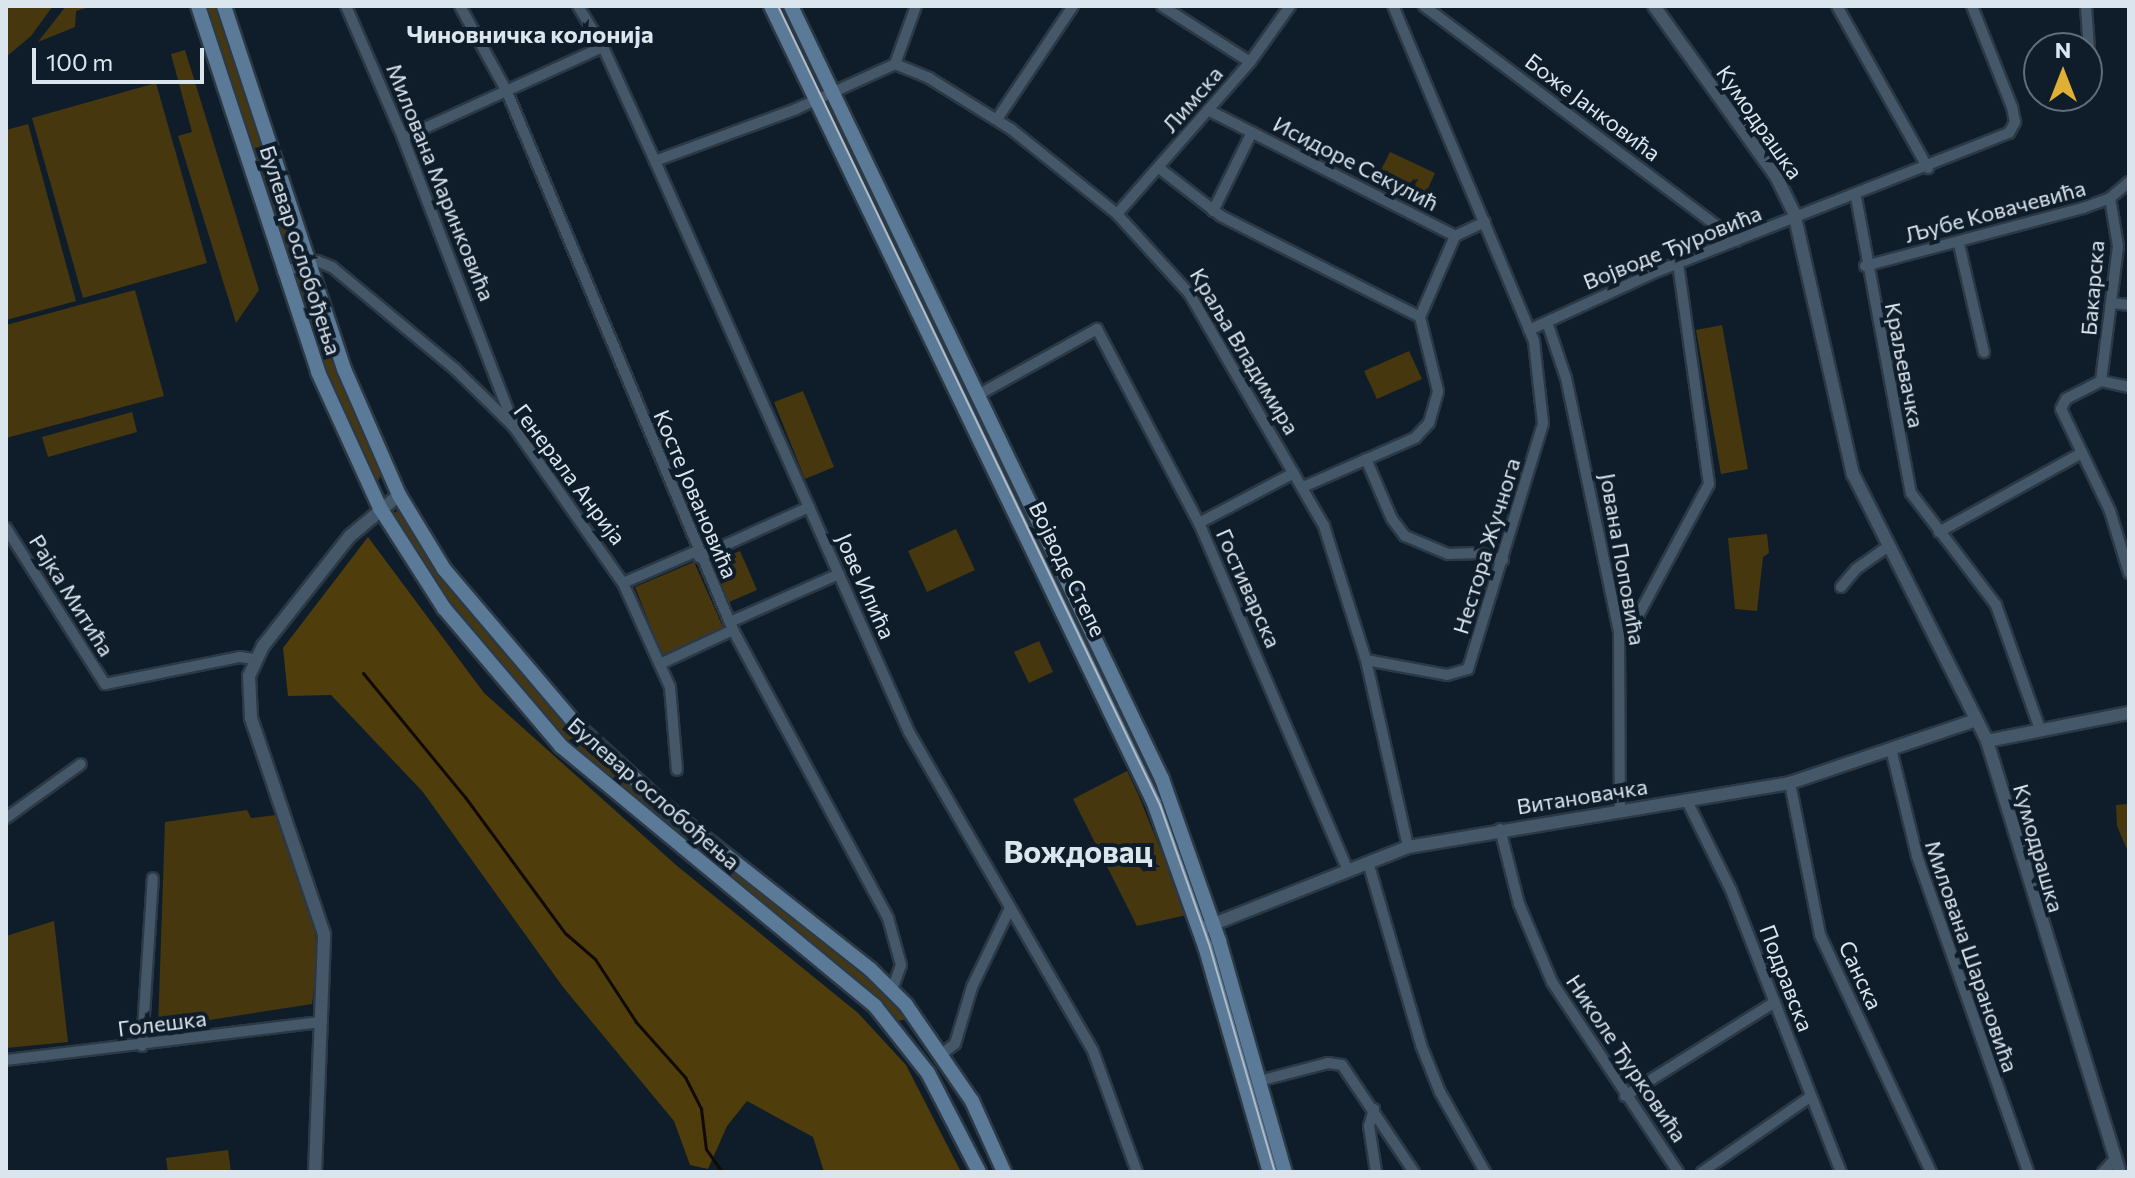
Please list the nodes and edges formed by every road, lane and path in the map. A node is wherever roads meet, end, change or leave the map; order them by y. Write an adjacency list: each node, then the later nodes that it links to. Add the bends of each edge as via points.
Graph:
1 (198, 6): 26 (main road, Булевар ослобођења)
2 (224, 6): 24 (main road, Булевар ослобођења)
3 (346, 6): 30 (street, Милована Маринковића)
4 (460, 6): 23 (street, Косте Јовановића)
5 (578, 6): 19 (street, Јове Илића)
6 (771, 6): 25 (main road, Војводе Степе)
7 (791, 6): 22 (main road, Војводе Степе)
8 (916, 6): 21 (street)
9 (1073, 6): 28 (street)
10 (1162, 6): 20 (street)
11 (1290, 6): 20 (street, Лимска)
12 (1393, 6): 40 (street)
13 (1424, 6): 42 (street, Боже Јанковића)
14 (1654, 6): 39 (street, Кумодрашка, via 1777,178)
15 (1837, 6): 33 (street)
16 (1972, 6): 33 (street, Војводе Ђуровића, via 2012,107 2009,133)
17 (2086, 6): 18 (street)
18 (2088, 32)
19 (603, 47): 23 (street); 31 (street, Јове Илића)
20 (1250, 62): 27 (street, Лимска)
21 (890, 65): 22 (street); 28 (street, Краља Владимира, via 929,78)
22 (834, 91): 25 (street); 58 (main road, Војводе Степе)
23 (507, 92): 30 (street); 71 (street, Косте Јовановића)
24 (253, 95): 26 (main road); 45 (main road, Булевар ослобођења)
25 (817, 100): 31 (street); 99 (main road, Војводе Степе, via 1154,803)
26 (229, 103): 47 (main road, Булевар ослобођења)
27 (1208, 110): 29 (street, Исидоре Секулић); 32 (street, Лимска)
28 (997, 119): 38 (street, Краља Владимира)
29 (1252, 132): 37 (street); 41 (street, Исидоре Секулић)
30 (403, 138): 54 (street, Милована Маринковића)
31 (655, 161): 65 (street, Јове Илића)
32 (1159, 168): 37 (street); 38 (street, Лимска)
33 (1928, 168): 35 (street, Војводе Ђуровића)
34 (2129, 182): 36 (street, Љубе Ковачевића)
35 (1856, 197): 39 (street, Војводе Ђуровића); 46 (street, Краљевачка)
36 (2110, 198): 43 (street, Љубе Ковачевића); 48 (street, Бакарска, via 2118,246)
37 (1213, 211): 50 (street)
38 (1117, 214): 62 (street, Краља Владимира, via 1189,293)
39 (1797, 220): 42 (street, Војводе Ђуровића); 70 (street, Кумодрашка, via 1843,438)
40 (1485, 222): 41 (street, Исидоре Секулић); 52 (street)
41 (1455, 236): 50 (street)
42 (1737, 241): 44 (street, Војводе Ђуровића)
43 (1959, 244): 46 (street, Љубе Ковачевића); 53 (street)
44 (1678, 263): 51 (street, Војводе Ђуровића); 78 (street, via 1709,484 1639,614)
45 (307, 264): 47 (street); 56 (street, Генерала Анрија, via 322,262 344,276); 64 (main road, Булевар ослобођења, via 344,369)
46 (1865, 266): 69 (street, Краљевачка, via 1908,484)
47 (283, 272): 66 (main road, Булевар ослобођења, via 318,372)
48 (2111, 303): 49 (street); 55 (street, Бакарска)
49 (2129, 305)
50 (1420, 317): 61 (street, via 1437,382 1432,419 1415,438)
51 (1547, 322): 52 (street, Војводе Ђуровића); 78 (street, Јована Поповића, via 1569,390)
52 (1529, 330): 72 (street, Нестора Жучнога, via 1543,423)
53 (1984, 352)
54 (496, 373): 56 (street, via 487,386); 59 (street, Милована Маринковића)
55 (2101, 381): 57 (street); 60 (street, via 2062,404)
56 (474, 387): 59 (street, Генерала Анрија)
57 (2129, 387)
58 (978, 395): 67 (street, Гостиварска, via 1097,329); 99 (main road, Војводе Степе, via 1162,779)
59 (514, 427): 75 (street, Генерала Анрија)
60 (2080, 454): 69 (street); 73 (street, via 2110,511)
61 (1366, 459): 63 (street); 72 (street, via 1405,536 1448,554 1479,553)
62 (1294, 473): 63 (street, Краља Владимира); 67 (street)
63 (1303, 487): 80 (street, Краља Владимира, via 1331,545)
64 (399, 495): 66 (street); 100 (main road, Булевар ослобођења, via 471,605 579,728 670,811)
65 (809, 507): 71 (street); 74 (street, Јове Илића)
66 (380, 508): 79 (street, via 350,536); 104 (main road, Булевар ослобођења, via 444,608 561,746 683,852 843,978)
67 (1199, 523): 96 (street, Гостиварска)
68 (6, 528): 79 (street, Рајка Митића, via 105,684 240,657)
69 (1939, 532): 84 (street, Краљевачка, via 1996,605)
70 (1886, 548): 76 (street); 83 (street, Кумодрашка)
71 (698, 554): 75 (street); 77 (street, Косте Јовановића)
72 (1503, 560): 80 (street, Нестора Жучнога, via 1462,674)
73 (2129, 573)
74 (839, 574): 77 (street); 98 (street, Јове Илића, via 924,762)
75 (623, 583): 81 (street, Генерала Анрија)
76 (1841, 587)
77 (732, 626): 81 (street); 100 (street, Косте Јовановића, via 888,918 901,965)
78 (1619, 631): 91 (street, Јована Поповића)
79 (255, 659): 102 (street, via 248,694 251,718 322,926)
80 (1366, 660): 94 (street, Краља Владимира)
81 (660, 664): 88 (street, Генерала Анрија, via 672,699)
82 (2129, 713): 84 (street)
83 (1976, 720): 85 (street, Кумодрашка); 86 (street, Витановачка)
84 (2040, 729): 85 (street)
85 (1987, 741): 112 (street, Кумодрашка)
86 (1891, 749): 89 (street, Витановачка); 126 (street, Милована Шарановића, via 1917,856)
87 (81, 764): 92 (street)
88 (677, 770)
89 (1790, 783): 90 (street, Витановачка); 125 (street, Санска, via 1820,935)
90 (1687, 801): 91 (street, Витановачка); 101 (street, Подравска, via 1731,890)
91 (1620, 809): 93 (street, Витановачка)
92 (6, 818)
93 (1500, 829): 94 (street, Витановачка); 109 (street, Николе Ђурковића, via 1519,904 1552,982)
94 (1408, 847): 95 (street, Витановачка)
95 (1368, 862): 96 (street, Витановачка); 121 (street, via 1421,1045 1440,1092)
96 (1348, 871): 99 (street, Витановачка)
97 (153, 878): 105 (street)
98 (1009, 910): 106 (street, via 972,987 955,1044); 116 (street, Јове Илића, via 1093,1051)
99 (1207, 927): 108 (main road, Војводе Степе); 117 (main road, Војводе Степе)
100 (892, 990): 103 (main road, Булевар ослобођења)
101 (1775, 1002): 109 (street); 110 (street, Подравска)
102 (322, 1022): 105 (street, Голешка); 113 (street)
103 (920, 1023): 104 (main road); 106 (main road, Булевар ослобођења)
104 (901, 1037): 114 (main road, Булевар ослобођења, via 953,1116)
105 (142, 1046): 107 (street, Голешка)
106 (942, 1054): 115 (main road, Булевар ослобођења, via 986,1125)
107 (6, 1060)
108 (1259, 1081): 111 (street, via 1338,1063 1353,1074); 118 (main road, Војводе Степе)
109 (1625, 1096): 122 (street, Николе Ђурковића)
110 (1810, 1097): 123 (street); 124 (street, Подравска)
111 (1374, 1109): 119 (street, via 1369,1126); 120 (street)
112 (2117, 1166): 127 (street)
113 (315, 1172)
114 (979, 1172)
115 (1004, 1172)
116 (1137, 1172)
117 (1270, 1172)
118 (1285, 1172)
119 (1376, 1172)
120 (1414, 1172)
121 (1485, 1172)
122 (1678, 1172)
123 (1702, 1172)
124 (1841, 1172)
125 (1931, 1172)
126 (2028, 1172)
127 (2103, 1172)

